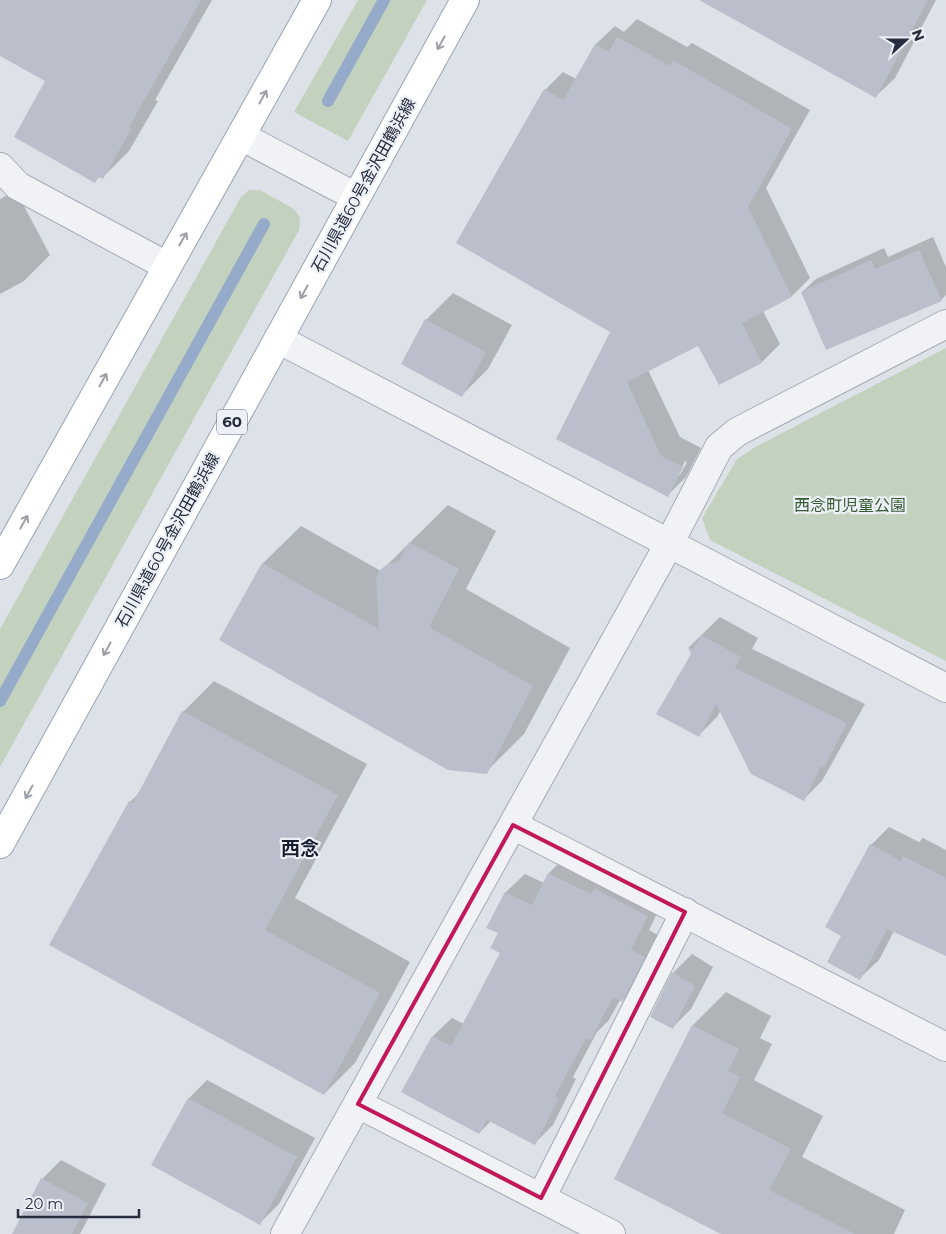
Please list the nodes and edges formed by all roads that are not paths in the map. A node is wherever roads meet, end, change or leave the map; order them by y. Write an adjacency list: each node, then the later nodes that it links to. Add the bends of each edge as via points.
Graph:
1 (317, 0): 3 (main road, one-way to 1)
2 (465, 0): 5 (main road, 石川県道60号金沢田鶴浜線 / 60, one-way to 5)
3 (241, 136): 5 (street); 6 (main road, one-way to 3)
4 (0, 169): 6 (street, via 18,186)
5 (356, 197): 8 (main road, 石川県道60号金沢田鶴浜線 / 60, one-way to 8)
6 (168, 266): 10 (main road, one-way to 6)
7 (946, 324): 9 (street, via 737,432 719,448)
8 (278, 339): 9 (street); 13 (main road, 石川県道60号金沢田鶴浜線 / 60, one-way to 13)
9 (669, 544): 11 (street); 12 (street)
10 (0, 565)
11 (946, 688)
12 (513, 825): 14 (street); 16 (street)
13 (0, 844)
14 (685, 912): 15 (street); 17 (street)
15 (946, 1047)
16 (358, 1104): 17 (street); 18 (street)
17 (541, 1198): 19 (street)
18 (285, 1234)
19 (610, 1234)

